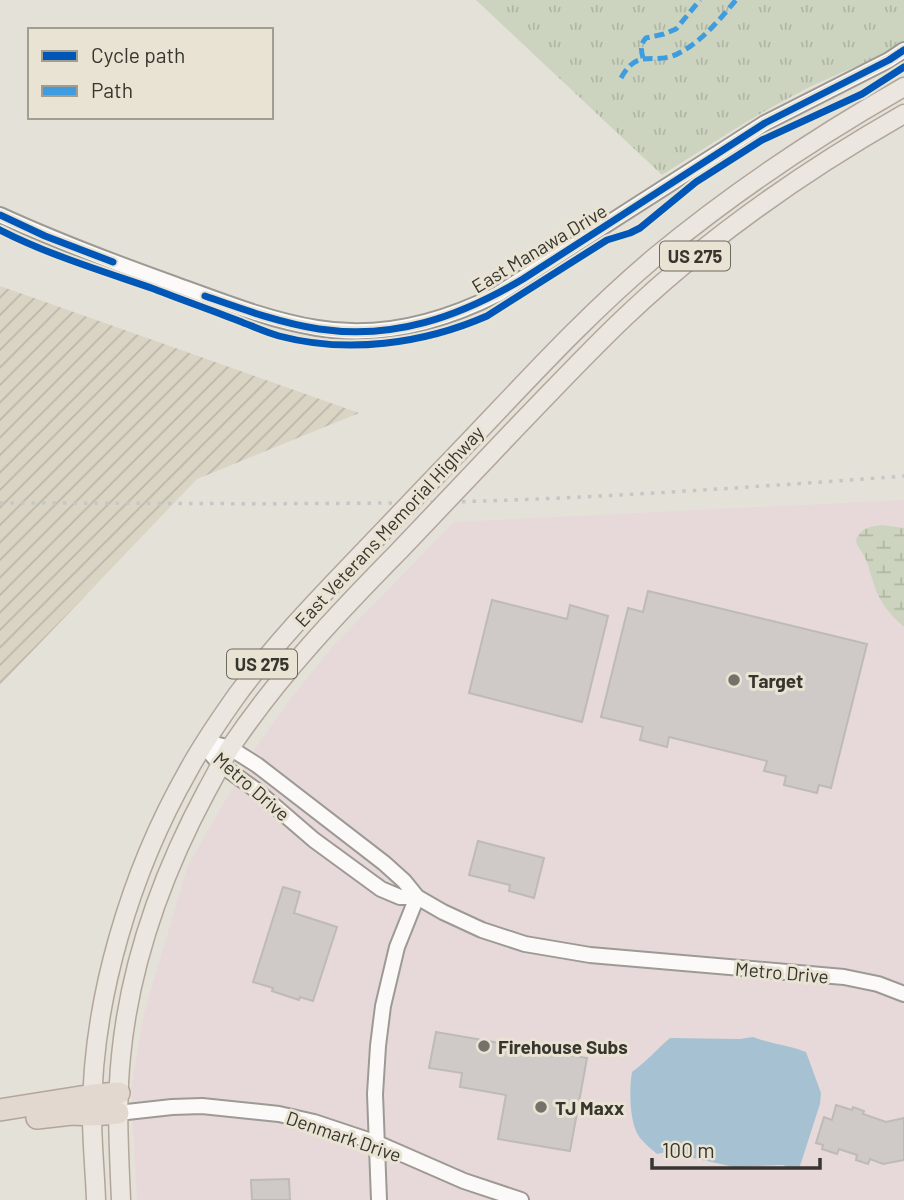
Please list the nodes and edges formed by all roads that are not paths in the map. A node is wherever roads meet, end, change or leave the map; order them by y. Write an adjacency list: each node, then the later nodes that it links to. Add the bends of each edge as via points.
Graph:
1 (904, 50): 4 (street, East Manawa Drive, via 765,123 498,294 456,314 418,324 343,331 270,317 103,258)
2 (904, 88): 5 (main road, East Veterans Memorial Highway / US 275, bridge, via 816,139 709,214 558,346 324,592 238,694)
3 (904, 114): 6 (main road, East Veterans Memorial Highway / US 275, bridge, via 726,231 625,317 311,643)
4 (0, 215)
5 (206, 742): 6 (street, Metro Drive, via 212,755); 10 (main road, East Veterans Memorial Highway / US 275, via 159,827 129,903 105,992)
6 (225, 757): 7 (street, Metro Drive, via 257,765 384,863); 7 (street, Metro Drive, via 314,840 381,889 400,897); 9 (main road, East Veterans Memorial Highway / US 275, via 167,874 142,951 127,1009)
7 (417, 897): 8 (street, Metro Drive, via 482,930 525,944 590,955 844,977); 13 (street, via 397,947 383,1006 375,1094)
8 (904, 994)
9 (119, 1103): 10 (highway); 13 (street, Denmark Drive, via 259,1111 313,1122); 15 (main road, East Veterans Memorial Highway / US 275)
10 (93, 1105): 11 (highway); 12 (highway, via 72,1114); 14 (main road, East Veterans Memorial Highway)
11 (0, 1111)
12 (0, 1123)
13 (377, 1143): 16 (street); 17 (street, Denmark Drive)
14 (96, 1200)
15 (121, 1200)
16 (379, 1200)
17 (521, 1200)

